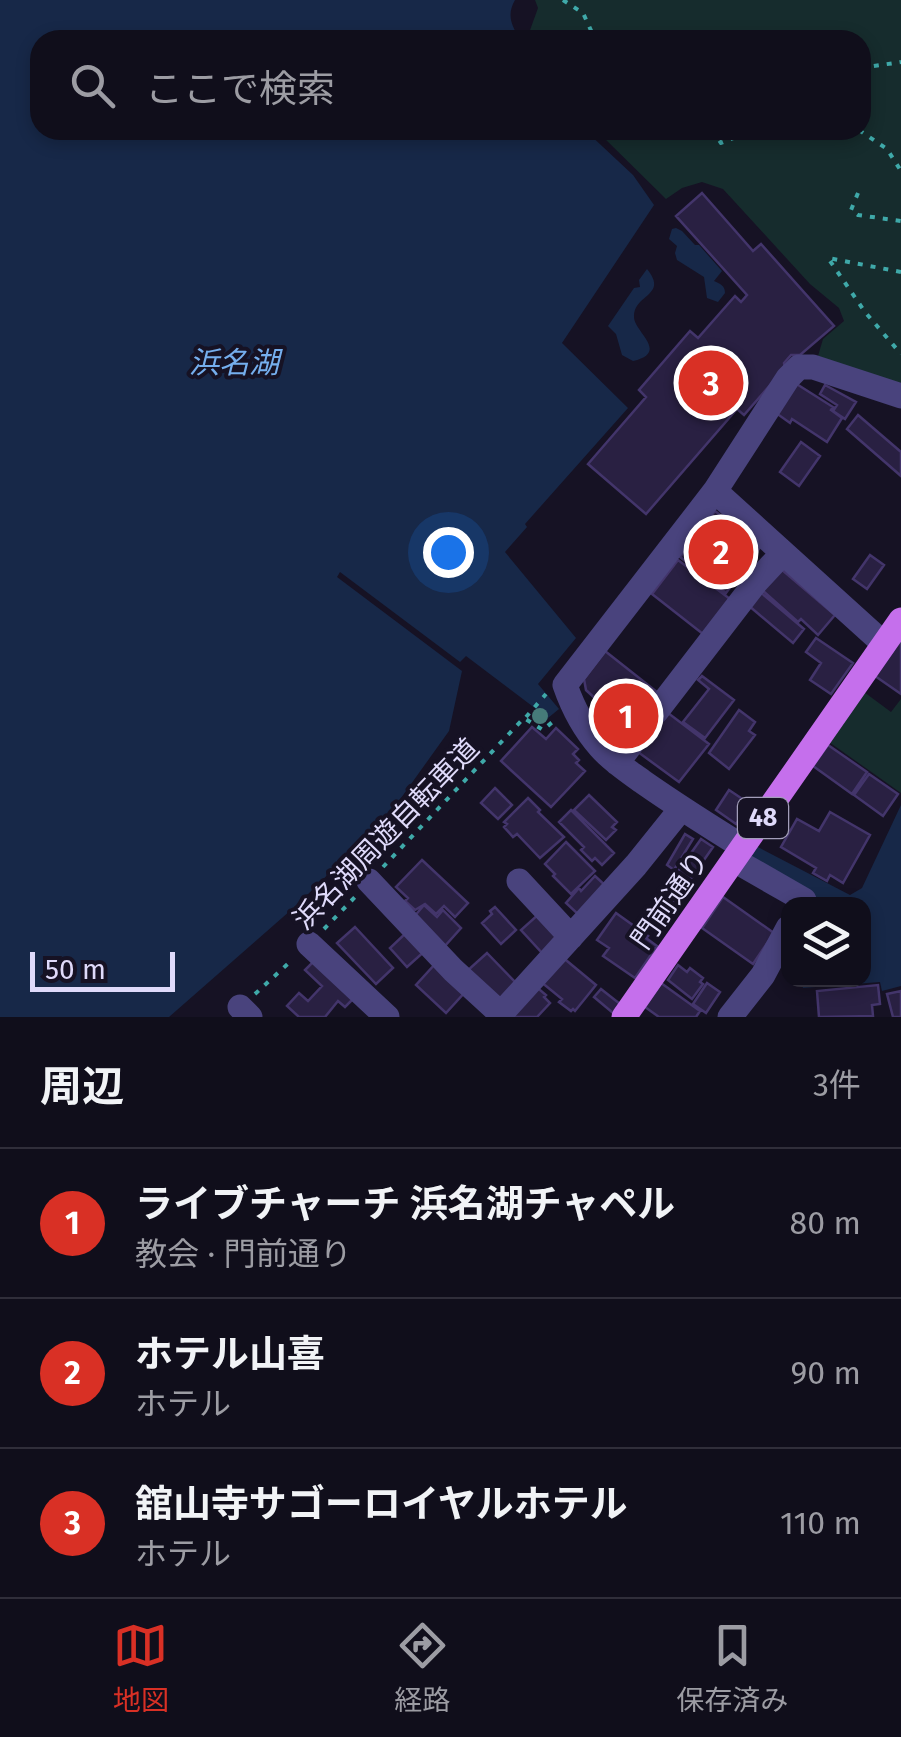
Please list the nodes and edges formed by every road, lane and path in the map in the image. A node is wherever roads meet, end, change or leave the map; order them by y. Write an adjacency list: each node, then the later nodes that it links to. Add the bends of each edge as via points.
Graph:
1 (563, 0): 2 (path, via 583,13)
2 (591, 30)
3 (901, 62): 4 (path)
4 (871, 66)
5 (871, 138): 6 (path)
6 (901, 171)
7 (858, 193): 8 (path, via 852,210 858,215)
8 (901, 221)
9 (900, 270): 10 (path, via 828,258)
10 (901, 354)
11 (901, 396): 12 (street, via 806,365 793,371)
12 (714, 491): 13 (street); 17 (street, via 566,685)
13 (783, 553): 15 (street); 19 (street)
14 (901, 620): 15 (main road, 門前通り / 48)
15 (884, 644): 21 (main road, 門前通り / 48)
16 (553, 687): 18 (path, 浜名湖周遊自転車道)
17 (572, 704): 18 (path, via 543,730); 19 (street)
18 (524, 718): 22 (path, 浜名湖周遊自転車道)
19 (617, 763): 20 (street)
20 (681, 809): 21 (street); 25 (street)
21 (739, 853): 24 (street); 29 (main road, 門前通り / 48)
22 (370, 881): 27 (path, 浜名湖周遊自転車道); 30 (street)
23 (519, 881): 25 (street)
24 (800, 897)
25 (571, 937): 30 (street)
26 (781, 941): 32 (street)
27 (309, 944): 28 (path, 浜名湖周遊自転車道); 31 (street)
28 (245, 1012)
29 (634, 1014)
30 (500, 1016)
31 (387, 1017)
32 (730, 1017)

